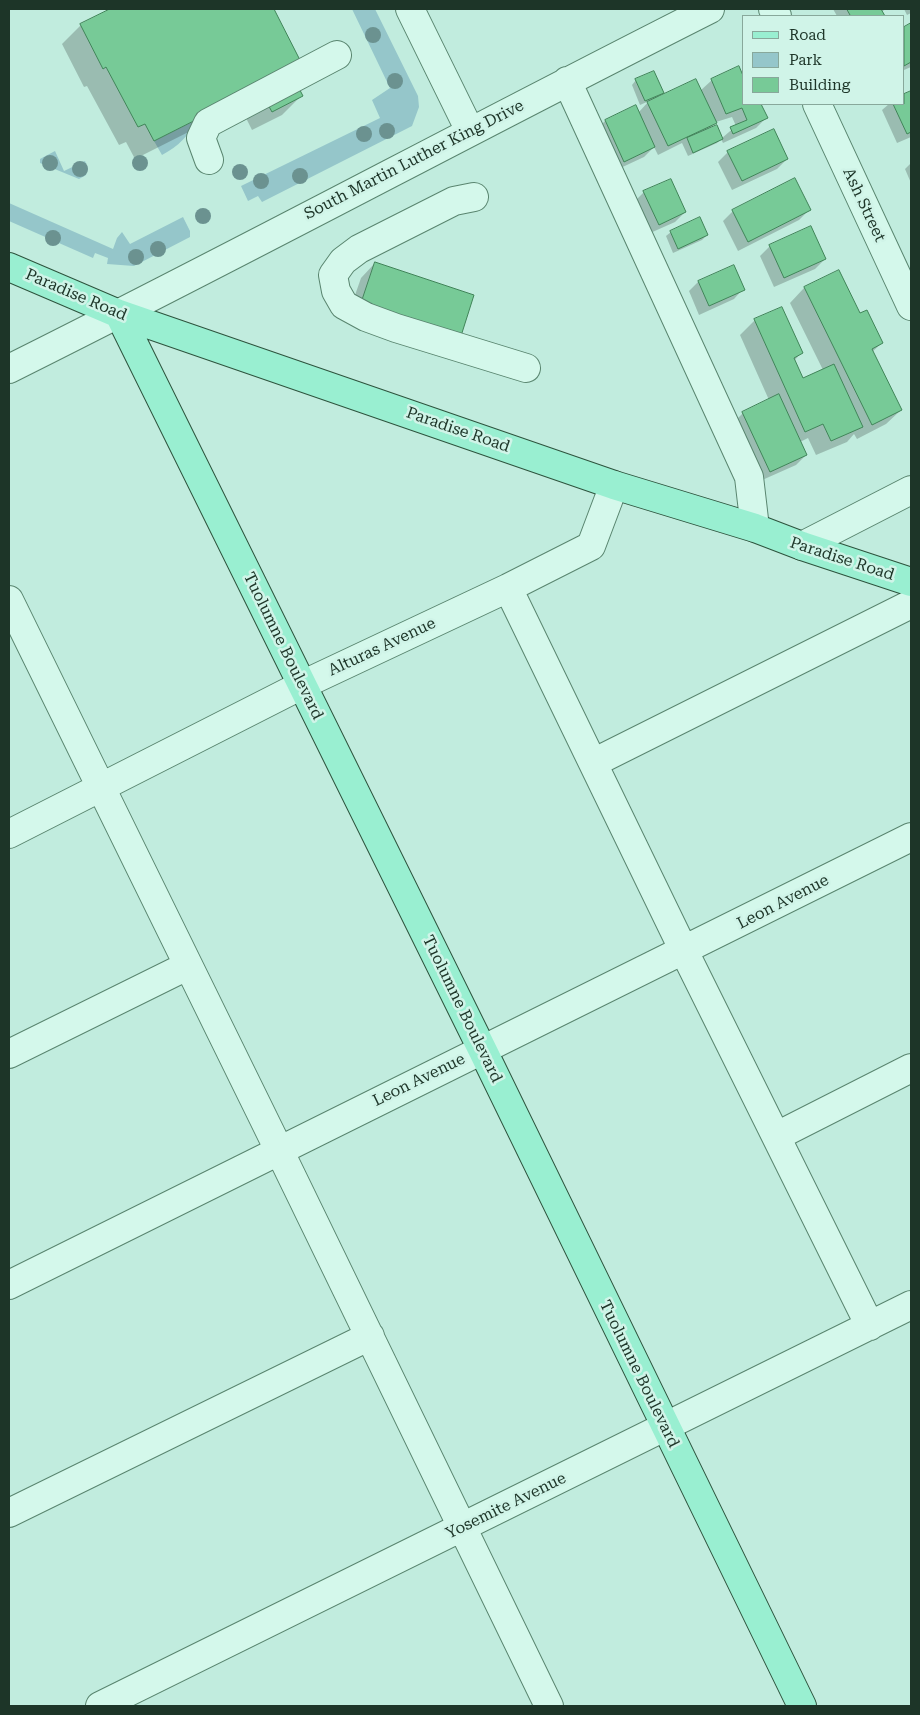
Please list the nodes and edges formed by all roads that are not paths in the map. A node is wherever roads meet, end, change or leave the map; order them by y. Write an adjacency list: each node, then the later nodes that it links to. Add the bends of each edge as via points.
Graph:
1 (410, 9): 6 (street)
2 (710, 9): 4 (street, South Martin Luther King Drive)
3 (325, 61): 7 (street, via 208,123)
4 (567, 81): 6 (street, South Martin Luther King Drive); 16 (street, via 749,477)
5 (817, 105): 10 (street, Ash Street)
6 (470, 130): 11 (street, South Martin Luther King Drive)
7 (205, 150)
8 (474, 198): 12 (street, via 454,201 360,249 343,261 334,275 336,291 344,305 366,317)
9 (9, 267): 11 (main road, Paradise Road)
10 (911, 306)
11 (119, 314): 13 (street, South Martin Luther King Drive); 14 (main road, Paradise Road); 22 (main road, Tuolumne Boulevard)
12 (526, 368)
13 (9, 369)
14 (614, 485): 16 (main road, Paradise Road); 19 (street, Alturas Avenue, via 591,546)
15 (911, 490): 17 (street)
16 (755, 528): 17 (main road, Paradise Road)
17 (802, 546): 18 (main road, Paradise Road)
18 (911, 582)
19 (508, 588): 22 (street, Alturas Avenue); 23 (street)
20 (9, 600): 24 (street)
21 (911, 604): 23 (street)
22 (302, 685): 24 (street, Alturas Avenue); 29 (main road, Tuolumne Boulevard)
23 (593, 763): 27 (street)
24 (101, 788): 25 (street, Alturas Avenue); 28 (street)
25 (9, 834)
26 (911, 837): 27 (street, Leon Avenue)
27 (684, 951): 29 (street, Leon Avenue); 32 (street)
28 (187, 966): 30 (street); 33 (street)
29 (482, 1049): 33 (street, Leon Avenue); 38 (main road, Tuolumne Boulevard)
30 (9, 1054)
31 (911, 1068): 32 (street)
32 (777, 1136): 36 (street)
33 (279, 1150): 34 (street, Leon Avenue); 37 (street)
34 (9, 1285)
35 (911, 1305): 36 (street, Yosemite Avenue)
36 (870, 1326): 38 (street, Yosemite Avenue)
37 (370, 1336): 39 (street); 40 (street)
38 (665, 1428): 40 (street, Yosemite Avenue); 43 (main road, Tuolumne Boulevard)
39 (9, 1514)
40 (461, 1528): 41 (street); 42 (street, Yosemite Avenue)
41 (544, 1705)
42 (100, 1706)
43 (802, 1706)

